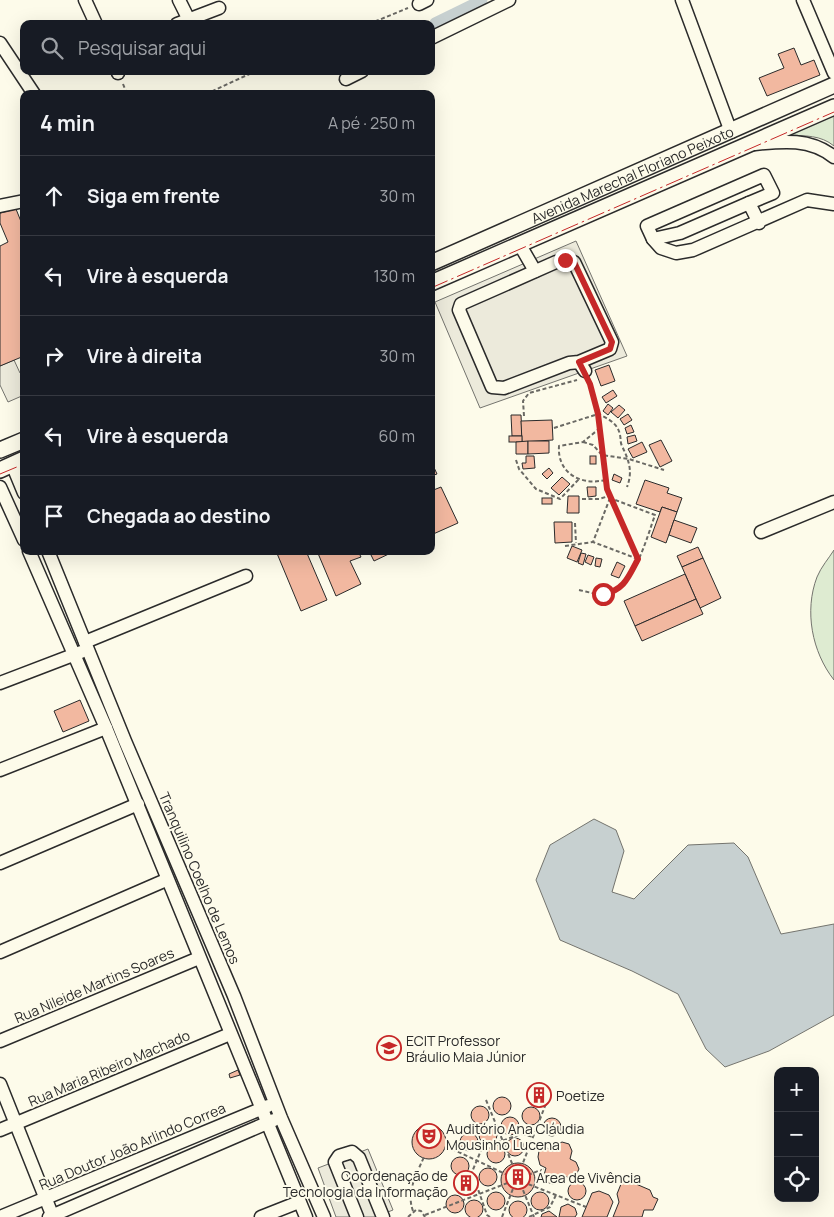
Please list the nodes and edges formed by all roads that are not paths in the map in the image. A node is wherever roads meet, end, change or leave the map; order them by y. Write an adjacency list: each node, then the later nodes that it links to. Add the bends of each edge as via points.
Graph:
1 (84, 0): 7 (street)
2 (179, 0): 8 (street)
3 (510, 0): 10 (street)
4 (682, 0): 20 (street)
5 (803, 0): 13 (street)
6 (219, 8): 9 (street)
7 (94, 20)
8 (183, 20)
9 (188, 20)
10 (435, 36)
11 (0, 43): 12 (street)
12 (20, 73)
13 (834, 73)
14 (21, 75): 18 (street)
15 (354, 75): 16 (street)
16 (346, 79)
17 (834, 85): 20 (main road, Avenida Marechal Floriano Peixoto)
18 (31, 90)
19 (834, 107): 21 (main road, Avenida Marechal Floriano Peixoto)
20 (731, 132): 30 (main road, Avenida Marechal Floriano Peixoto)
21 (752, 145): 22 (street, via 800,141); 29 (main road, Avenida Marechal Floriano Peixoto)
22 (834, 157)
23 (20, 202): 26 (street)
24 (749, 203): 27 (street); 28 (street, via 680,233); 28 (street, via 773,193 764,175 647,226)
25 (834, 204): 27 (street, via 807,200)
26 (0, 206)
27 (759, 223): 28 (street, via 692,250 676,253 661,248)
28 (653, 240)
29 (520, 245): 31 (street); 32 (main road, Avenida Marechal Floriano Peixoto)
30 (435, 261)
31 (535, 271): 31 (street, via 556,262 574,262 612,342 610,349 581,371 570,363 504,388 492,387 459,310 461,304)
32 (435, 281)
33 (20, 442): 34 (main road)
34 (0, 450)
35 (12, 464): 36 (street)
36 (20, 483)
37 (0, 487): 39 (street)
38 (834, 502): 40 (street)
39 (20, 531)
40 (761, 532)
41 (31, 555): 45 (street, Tranquilino Coelho de Lemos)
42 (50, 555): 44 (street, Tranquilino Coelho de Lemos)
43 (246, 576): 44 (street)
44 (87, 646): 45 (street); 48 (street, Tranquilino Coelho de Lemos)
45 (75, 655): 46 (street); 47 (street, Tranquilino Coelho de Lemos)
46 (0, 683)
47 (106, 728): 48 (street, Tranquilino Coelho de Lemos); 49 (street)
48 (119, 743): 50 (street, Tranquilino Coelho de Lemos); 58 (street, Tranquilino Coelho de Lemos, via 234,996)
49 (0, 770)
50 (138, 804): 51 (street); 52 (street, Tranquilino Coelho de Lemos)
51 (0, 863)
52 (166, 880): 53 (street); 54 (street, Tranquilino Coelho de Lemos)
53 (0, 952)
54 (199, 958): 55 (street, Tranquilino Coelho de Lemos); 56 (street, Rua Nileide Martins Soares)
55 (230, 1034): 59 (street, Tranquilino Coelho de Lemos); 62 (street, Rua Maria Ribeiro Machado)
56 (0, 1041)
57 (0, 1084): 62 (street)
58 (276, 1104): 59 (street, Rua Doutor João Arlindo Correa); 60 (street, Tranquilino Coelho de Lemos)
59 (261, 1108): 61 (street, Tranquilino Coelho de Lemos); 64 (street, Rua Doutor João Arlindo Correa)
60 (281, 1118): 61 (street); 70 (street, Tranquilino Coelho de Lemos)
61 (267, 1122): 65 (street, Tranquilino Coelho de Lemos); 67 (street)
62 (16, 1123): 63 (street, Rua Maria Ribeiro Machado); 64 (street)
63 (0, 1130)
64 (45, 1198): 66 (street, Rua Doutor João Arlindo Correa); 67 (street)
65 (299, 1202): 68 (street); 69 (street, Tranquilino Coelho de Lemos)
66 (0, 1217)
67 (51, 1217)
68 (261, 1217)
69 (306, 1217)
70 (324, 1217)
71 (357, 1217): 72 (street, via 335,1162 339,1156 352,1152 359,1158)
72 (383, 1217)

